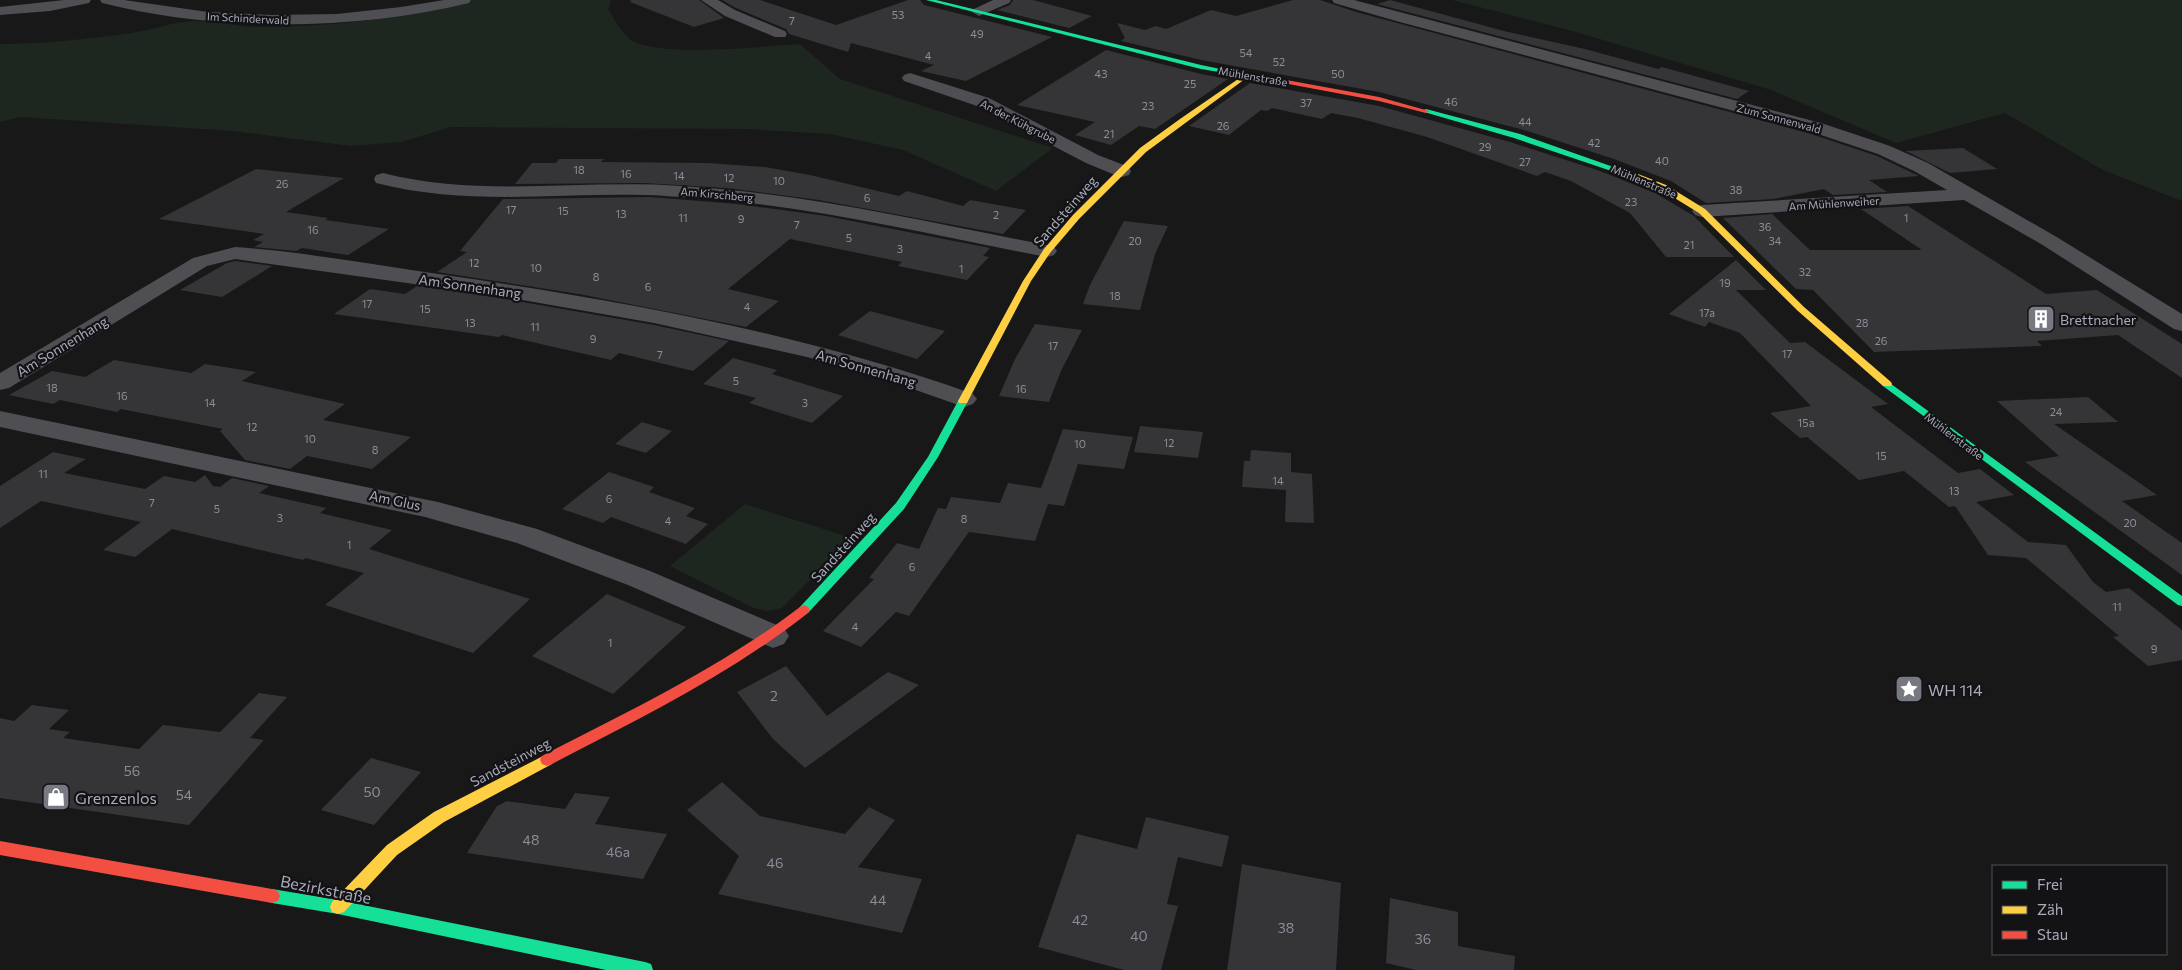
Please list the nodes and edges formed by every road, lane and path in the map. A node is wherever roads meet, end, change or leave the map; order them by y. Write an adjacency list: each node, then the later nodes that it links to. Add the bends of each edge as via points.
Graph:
1 (84, 0): 10 (street, via 50,7)
2 (107, 0): 8 (street, Im Schinderwald)
3 (464, 0): 12 (street, Im Schinderwald, via 390,13)
4 (708, 0): 13 (street)
5 (929, 0): 11 (street, Mühlenstraße)
6 (1004, 0): 11 (street)
7 (1339, 0): 18 (street, Zum Sonnenwald, via 1842,135 1902,157)
8 (154, 5): 12 (street, Im Schinderwald, via 256,20)
9 (329, 6): 12 (street)
10 (0, 11)
11 (980, 12): 14 (street, Mühlenstraße)
12 (318, 20)
13 (780, 34)
14 (1246, 76): 16 (street, Sandsteinweg, via 1182,120); 19 (street, Mühlenstraße, via 1379,99 1517,136 1638,176)
15 (910, 78): 16 (street, An der Kühgrube, via 983,102 1092,159)
16 (1122, 170): 20 (street, Sandsteinweg)
17 (383, 179): 20 (street, Am Kirschberg, via 410,186 479,192 590,188 740,195)
18 (1966, 194): 19 (street, Am Mühlenweiher); 21 (street, Zum Sonnenwald, via 2048,240)
19 (1702, 211): 25 (street, Mühlenstraße, via 1801,309 1891,388)
20 (1047, 251): 23 (street, Sandsteinweg, via 1027,281)
21 (2182, 324)
22 (0, 383): 23 (street, Am Sonnenhang, via 200,262 235,253 512,291 689,324 800,349)
23 (964, 399): 26 (street, Sandsteinweg, via 933,457 900,506 812,604)
24 (0, 419): 26 (street, Am Glus, via 428,508 527,536 639,578)
25 (2182, 602)
26 (773, 636): 28 (street, Sandsteinweg, via 722,668 439,817 392,850)
27 (0, 848): 28 (street, Bezirkstraße)
28 (338, 907): 29 (street, Bezirkstraße)
29 (645, 970)

